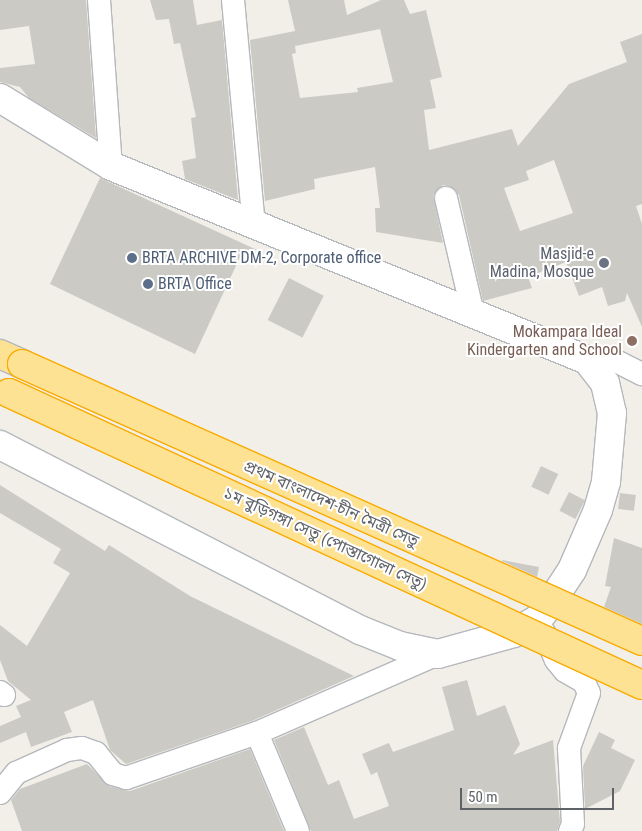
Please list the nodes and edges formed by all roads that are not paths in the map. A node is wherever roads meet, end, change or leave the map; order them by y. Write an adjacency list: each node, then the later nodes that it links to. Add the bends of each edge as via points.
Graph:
1 (99, 0): 4 (street)
2 (233, 0): 6 (street)
3 (0, 98): 4 (main road)
4 (111, 166): 6 (main road)
5 (446, 198): 7 (street)
6 (254, 226): 7 (main road)
7 (473, 314): 9 (main road)
8 (11, 359): 14 (highway, প্রথম বাংলাদেশ-চীন মৈত্রী সেতু, bridge)
9 (587, 360): 10 (street, via 616,361); 13 (main road, via 605,383 610,397 606,482 591,532)
10 (642, 374)
11 (4, 392): 17 (highway, ১ম বুড়িগঙ্গা সেতু (পোস্তাগোলা সেতু), bridge)
12 (0, 445): 16 (main road, via 360,630 400,646)
13 (543, 614): 15 (street); 16 (main road, via 495,641); 21 (street, via 556,660 564,671 584,682 589,693 569,748 573,824)
14 (642, 641)
15 (642, 652)
16 (438, 654): 18 (street)
17 (642, 685)
18 (257, 733): 19 (street, via 126,778 113,774 96,753 82,748 67,750 16,773); 20 (street)
19 (0, 793)
20 (298, 831)
21 (570, 831)

